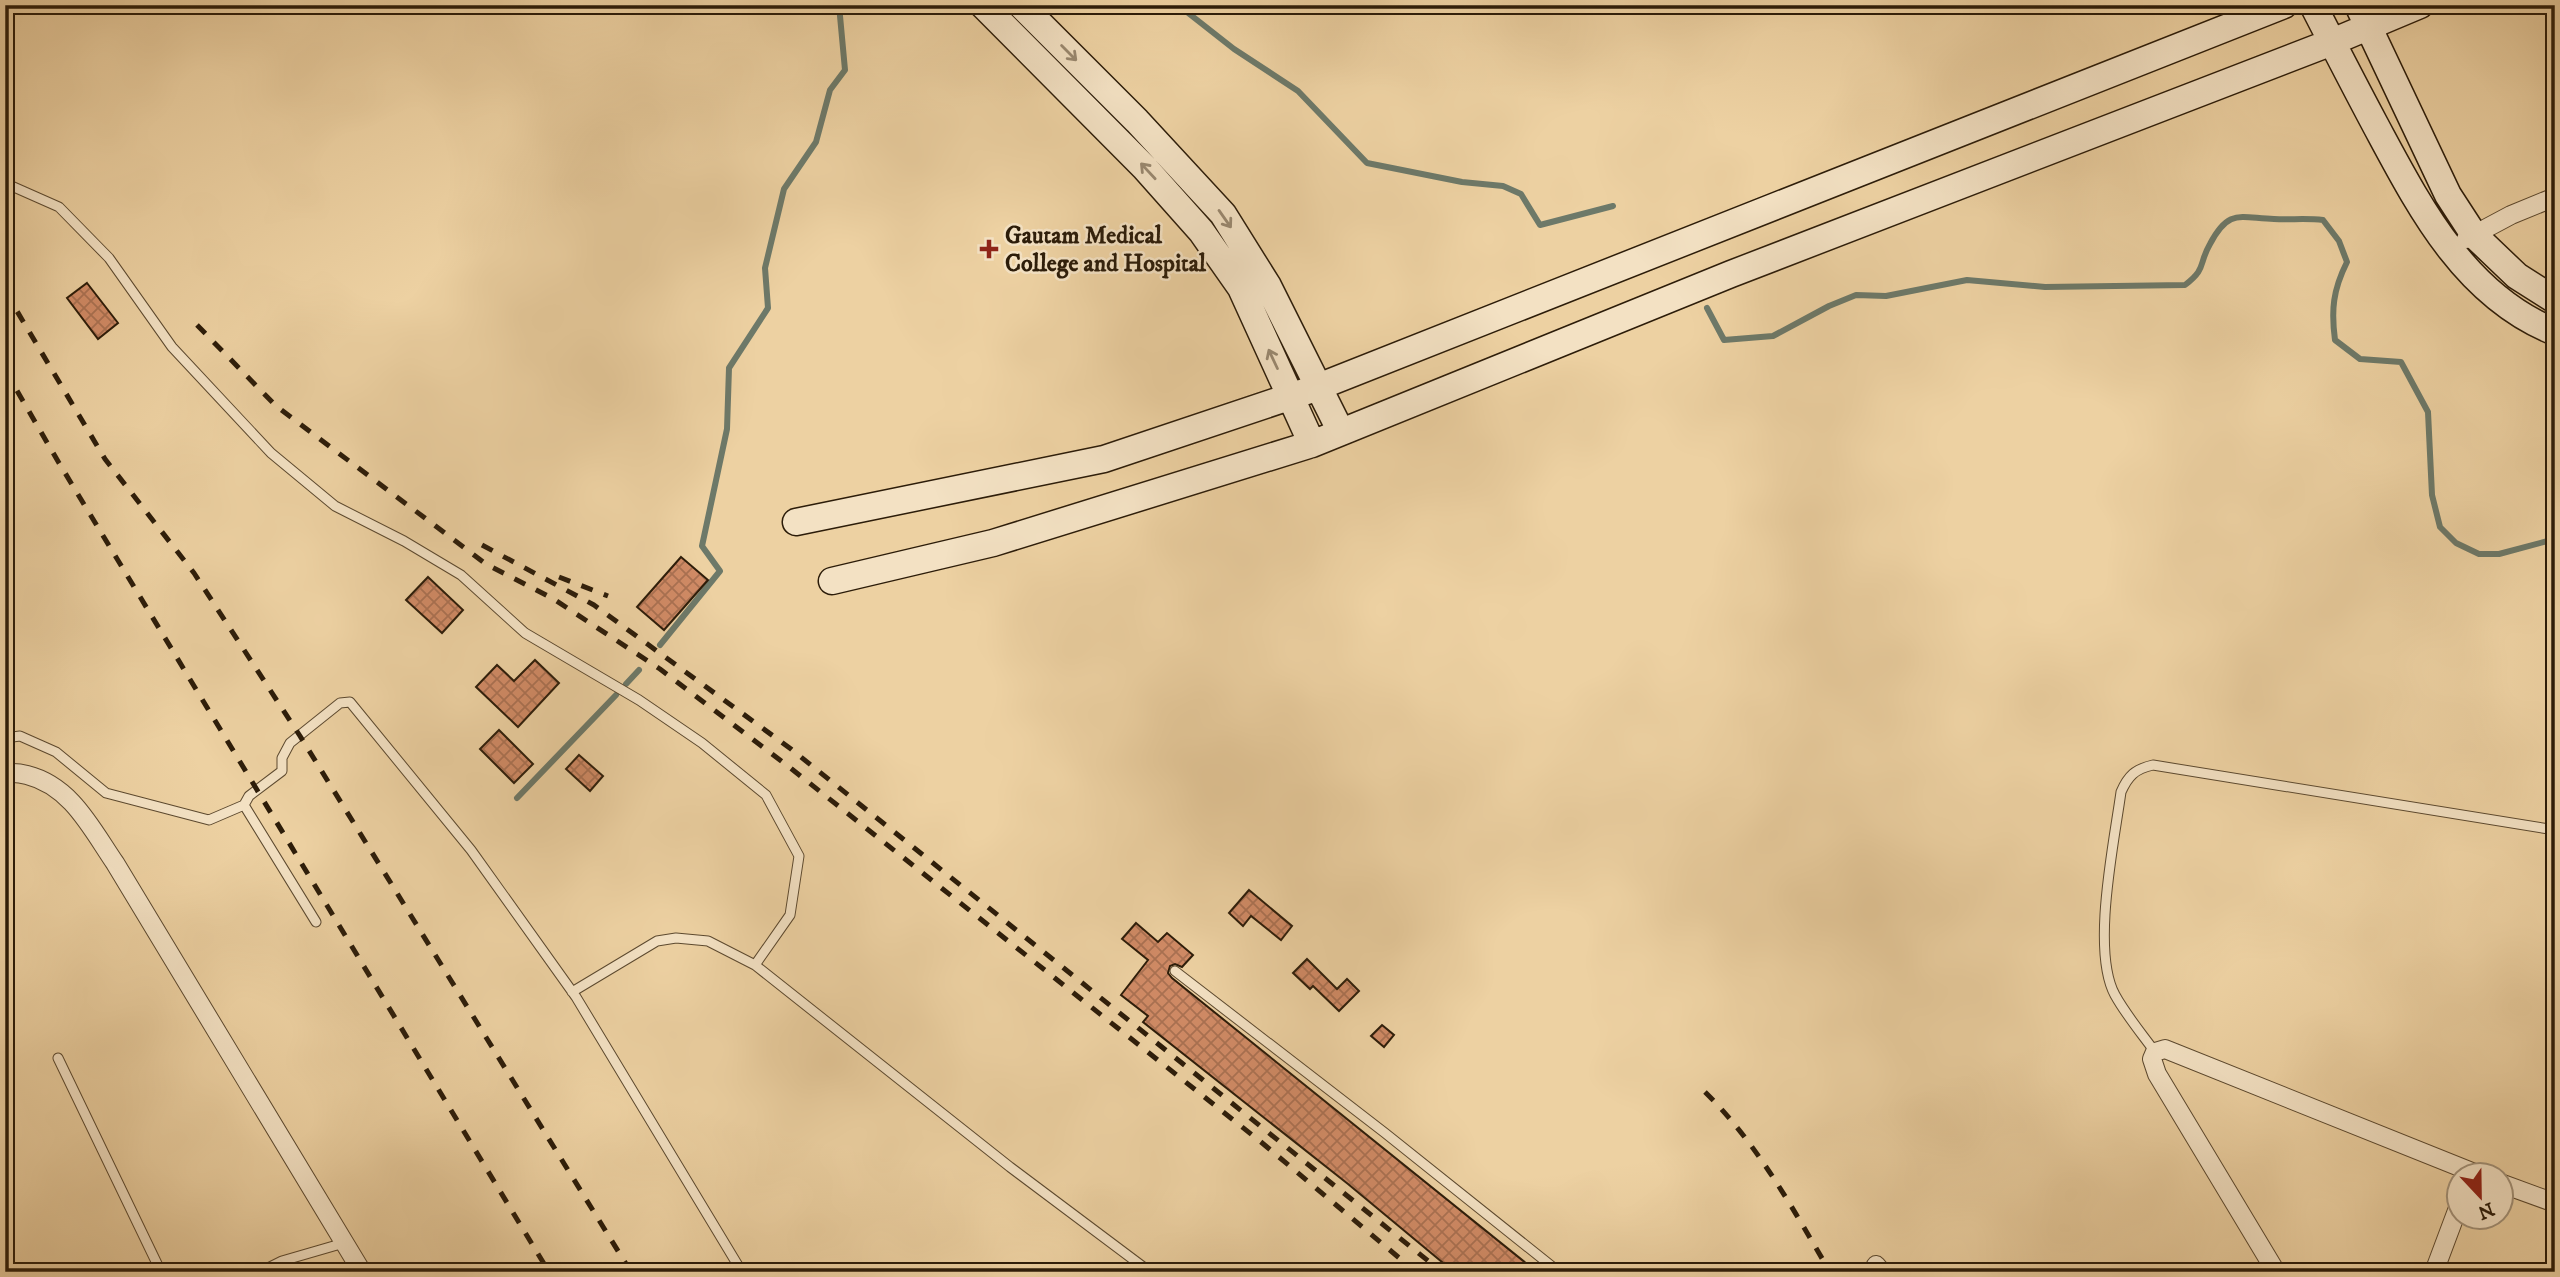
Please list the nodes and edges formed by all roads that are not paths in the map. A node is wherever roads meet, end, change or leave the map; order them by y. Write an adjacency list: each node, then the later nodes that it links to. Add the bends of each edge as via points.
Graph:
1 (983, 5): 15 (main road, one-way to 1, via 1241,288 1201,231 1145,167)
2 (1021, 5): 14 (main road, one-way to 14, via 1223,214 1268,286)
3 (2284, 5): 14 (main road)
4 (2313, 5): 7 (main road)
5 (2420, 5): 6 (main road)
6 (2363, 16): 7 (main road); 10 (main road, via 2448,195)
7 (2332, 42): 11 (main road, via 2412,195); 16 (main road, via 1731,274)
8 (5, 180): 25 (lane, via 60,207 109,258 172,347 271,453 335,506 461,575 525,633 639,700 766,795 799,856 790,915)
9 (2555, 197): 10 (street)
10 (2474, 234): 11 (street); 12 (main road, via 2516,276)
11 (2448, 249): 13 (main road, via 2493,296)
12 (2555, 300)
13 (2555, 332)
14 (1319, 387): 15 (main road); 16 (main road)
15 (1291, 397): 17 (main road); 18 (main road, via 1104,459)
16 (1341, 432): 17 (main road)
17 (1312, 443): 19 (main road, via 993,543)
18 (796, 522)
19 (832, 581)
20 (5, 738): 22 (lane, via 20,736 56,752 106,793 148,805 209,820)
21 (5, 774): 34 (street, via 44,779 73,800)
22 (244, 805): 24 (lane); 27 (lane, via 282,771 282,758 290,743 340,703 350,702 471,850)
23 (2555, 830): 28 (lane, via 2153,765 2141,767 2128,776 2121,792 2104,950 2114,994)
24 (316, 922)
25 (755, 965): 27 (lane, via 708,941 676,938 657,941); 39 (lane)
26 (1175, 971): 40 (lane)
27 (572, 992): 38 (lane)
28 (2155, 1052): 30 (street, via 2165,1049); 41 (street, via 2153,1067)
29 (58, 1058): 35 (lane)
30 (2445, 1162)
31 (2514, 1188): 32 (street)
32 (2555, 1203)
33 (2450, 1232): 42 (street)
34 (345, 1243): 36 (lane); 37 (street)
35 (161, 1272)
36 (260, 1272)
37 (362, 1272)
38 (742, 1272)
39 (1150, 1272)
40 (1559, 1272)
41 (2276, 1272)
42 (2434, 1272)

